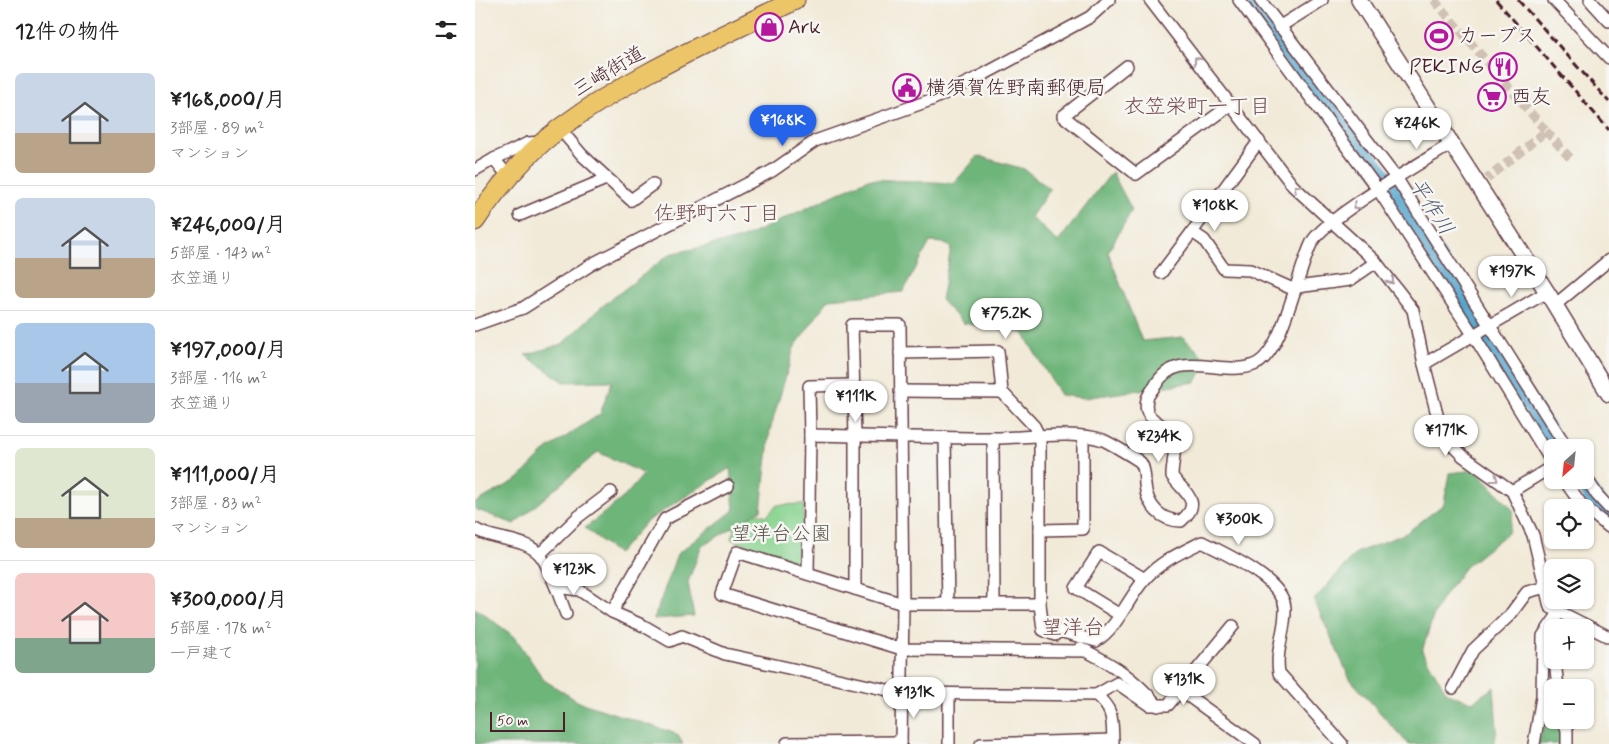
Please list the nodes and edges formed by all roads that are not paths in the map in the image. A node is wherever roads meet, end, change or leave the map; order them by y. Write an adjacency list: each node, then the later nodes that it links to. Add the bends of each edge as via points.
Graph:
1 (795, 0): 15 (main road, 三崎街道, via 628,84)
2 (1109, 0): 35 (street, via 1090,17 979,77 931,100 815,141 772,171 592,264 523,308)
3 (1151, 0): 14 (street, one-way to 3)
4 (1239, 0): 25 (street)
5 (1260, 0): 11 (street)
6 (1322, 0): 11 (street)
7 (1359, 0): 18 (street)
8 (1555, 0): 12 (street)
9 (1590, 0): 10 (street)
10 (1609, 21)
11 (1279, 27): 23 (street)
12 (1609, 58)
13 (1127, 66): 14 (street, via 1063,116 1136,174)
14 (1232, 104): 16 (street)
15 (560, 129): 17 (main road, 三崎街道); 22 (street)
16 (1259, 141): 28 (street, one-way to 16, via 1293,186); 29 (street)
17 (544, 142): 19 (street, via 528,143); 21 (main road, 三崎街道)
18 (1451, 144): 23 (street); 34 (street)
19 (495, 159): 20 (street); 21 (street)
20 (475, 170)
21 (509, 177): 27 (main road, 三崎街道)
22 (606, 179): 24 (street, via 631,200); 26 (street)
23 (1396, 179): 25 (street); 36 (street)
24 (653, 184)
25 (1379, 190): 28 (street, one-way to 28); 37 (street)
26 (519, 215)
27 (475, 220)
28 (1332, 222): 31 (street); 33 (street, via 1313,241)
29 (1192, 232): 32 (street); 33 (street, via 1204,240 1224,269 1250,270)
30 (1609, 260): 34 (street)
31 (1376, 262): 33 (street, via 1350,280); 39 (street, one-way to 39, via 1413,310)
32 (1161, 274)
33 (1296, 289): 48 (street, via 1273,346 1259,363 1235,368 1200,364 1168,371 1158,380 1147,399 1151,420 1171,434 1174,445 1172,476 1191,496 1193,504 1188,516 1181,521 1171,521 1158,514 1151,504 1142,464 1135,457 1103,440)
34 (1551, 299): 36 (street); 43 (street)
35 (475, 325)
36 (1490, 327): 37 (street); 51 (street)
37 (1474, 335): 39 (street); 52 (street)
38 (900, 353): 40 (street, via 900,325 852,325); 41 (street); 42 (street, via 998,351)
39 (1423, 364): 56 (street, one-way to 56, via 1439,422 1455,448)
40 (852, 386): 44 (street, via 809,386); 45 (street)
41 (900, 391): 42 (street); 46 (street)
42 (1002, 392): 50 (street, via 1034,426)
43 (1609, 394)
44 (810, 435): 45 (street); 64 (street)
45 (855, 436): 46 (street); 69 (street)
46 (901, 437): 47 (street); 70 (street)
47 (945, 437): 49 (street); 71 (street)
48 (1083, 437): 50 (street); 62 (street, via 1083,529)
49 (993, 438): 50 (street); 72 (street)
50 (1040, 438): 62 (street)
51 (1561, 439)
52 (1544, 450)
53 (1544, 471): 56 (street)
54 (728, 486): 75 (street, via 665,519)
55 (1594, 488): 58 (street)
56 (1511, 491): 66 (street, via 1533,535)
57 (611, 492): 63 (street, via 578,517)
58 (1609, 508)
59 (1594, 515): 60 (street)
60 (1609, 527)
61 (475, 529): 63 (street, via 482,534 515,541)
62 (1040, 530): 73 (street)
63 (540, 554): 67 (street)
64 (809, 574): 69 (street); 83 (street, via 737,552 722,594)
65 (1145, 579): 78 (street); 78 (street, via 1099,552 1076,588); 98 (street, via 1171,557 1203,542 1252,567 1281,596 1285,607 1277,660 1279,673)
66 (1544, 579)
67 (557, 587): 75 (street, via 579,590); 76 (street)
68 (1544, 588): 85 (street, via 1527,592 1510,615 1473,650)
69 (855, 589): 70 (street)
70 (903, 604): 71 (street); 83 (street)
71 (948, 604): 72 (street)
72 (994, 604): 73 (street)
73 (1040, 604): 81 (street, via 1043,630)
74 (1553, 609): 77 (street)
75 (612, 612): 87 (street, via 670,642 682,636 725,654)
76 (566, 614)
77 (1563, 615): 79 (street); 82 (street); 99 (street, via 1543,636 1542,697)
78 (1120, 616): 81 (street, via 1096,641 1055,630)
79 (1561, 619)
80 (1233, 626): 86 (street)
81 (1048, 632): 84 (street)
82 (1609, 637)
83 (902, 650): 84 (street); 87 (street)
84 (1087, 651): 90 (street, via 1115,665 1139,683)
85 (1453, 688)
86 (1180, 690): 90 (street, via 1168,705); 97 (street)
87 (901, 693): 88 (street); 94 (street)
88 (949, 694): 89 (street); 95 (street)
89 (1096, 695): 90 (street, via 1117,683 1149,704); 92 (street, via 1107,704 1113,717)
90 (1158, 706)
91 (1566, 729): 100 (street)
92 (1113, 742): 96 (street)
93 (787, 743): 94 (street)
94 (901, 743)
95 (949, 744)
96 (981, 744)
97 (1255, 744)
98 (1342, 744)
99 (1534, 744)
100 (1567, 744)

